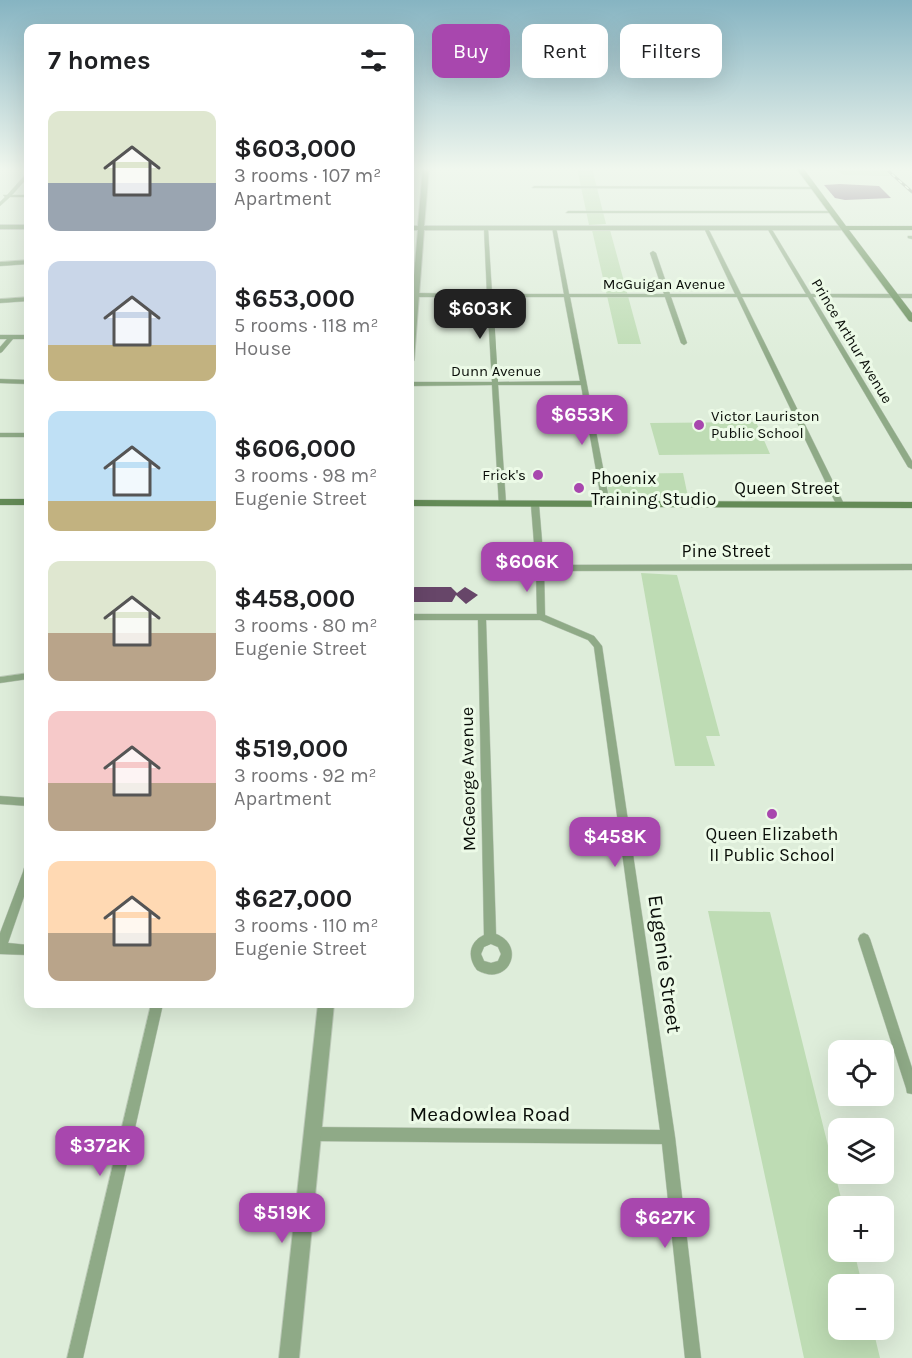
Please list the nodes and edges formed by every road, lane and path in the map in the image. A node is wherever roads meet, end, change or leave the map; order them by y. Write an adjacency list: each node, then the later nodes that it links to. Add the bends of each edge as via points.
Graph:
1 (422, 231): 13 (street)
2 (486, 231): 10 (street)
3 (555, 231): 11 (street)
4 (708, 231): 15 (street)
5 (771, 231): 12 (street, Prince Arthur Avenue)
6 (846, 231): 16 (main road)
7 (653, 253): 14 (street)
8 (24, 262): 9 (street)
9 (0, 264)
10 (490, 295): 11 (street, McGuigan Avenue); 13 (street, McGuigan Avenue); 31 (street)
11 (566, 295): 14 (street, McGuigan Avenue); 29 (street)
12 (810, 295): 15 (street, McGuigan Avenue); 16 (street, McGuigan Avenue); 34 (street, Prince Arthur Avenue)
13 (415, 296): 20 (street)
14 (667, 296): 15 (street, McGuigan Avenue); 25 (street)
15 (739, 296): 40 (street)
16 (894, 296): 17 (street, McGuigan Avenue); 21 (main road)
17 (912, 296)
18 (24, 299): 19 (street)
19 (0, 301)
20 (414, 309)
21 (912, 319)
22 (24, 337): 24 (street)
23 (0, 338): 24 (street)
24 (11, 338): 26 (street)
25 (684, 343)
26 (0, 351)
27 (0, 381): 28 (street)
28 (24, 382)
29 (583, 383): 31 (street, Dunn Avenue); 39 (street)
30 (414, 384): 31 (street, Dunn Avenue)
31 (494, 384): 38 (street)
32 (0, 435): 33 (street)
33 (24, 435)
34 (912, 467)
35 (0, 502): 36 (main road)
36 (24, 502)
37 (414, 504): 38 (main road, Queen Street)
38 (502, 504): 41 (main road, Queen Street)
39 (606, 504): 40 (main road, Queen Street); 41 (main road, Queen Street)
40 (840, 504): 42 (main road, Queen Street)
41 (535, 505): 44 (street)
42 (912, 505)
43 (912, 567): 44 (street, Pine Street)
44 (540, 568): 46 (street)
45 (414, 617): 47 (street)
46 (541, 617): 47 (street); 61 (street, Eugenie Street, via 583,634 598,646)
47 (482, 618): 53 (street, McGeorge Avenue)
48 (24, 678): 49 (street)
49 (0, 680)
50 (0, 800): 51 (street)
51 (24, 802)
52 (24, 884): 55 (street)
53 (490, 939)
54 (864, 939): 59 (street)
55 (0, 948): 56 (street)
56 (24, 950)
57 (156, 1008): 62 (street)
58 (326, 1008): 60 (street)
59 (912, 1088)
60 (312, 1134): 61 (street, Meadowlea Road); 63 (street)
61 (668, 1137): 64 (street, Eugenie Street)
62 (75, 1358)
63 (289, 1358)
64 (693, 1358)

